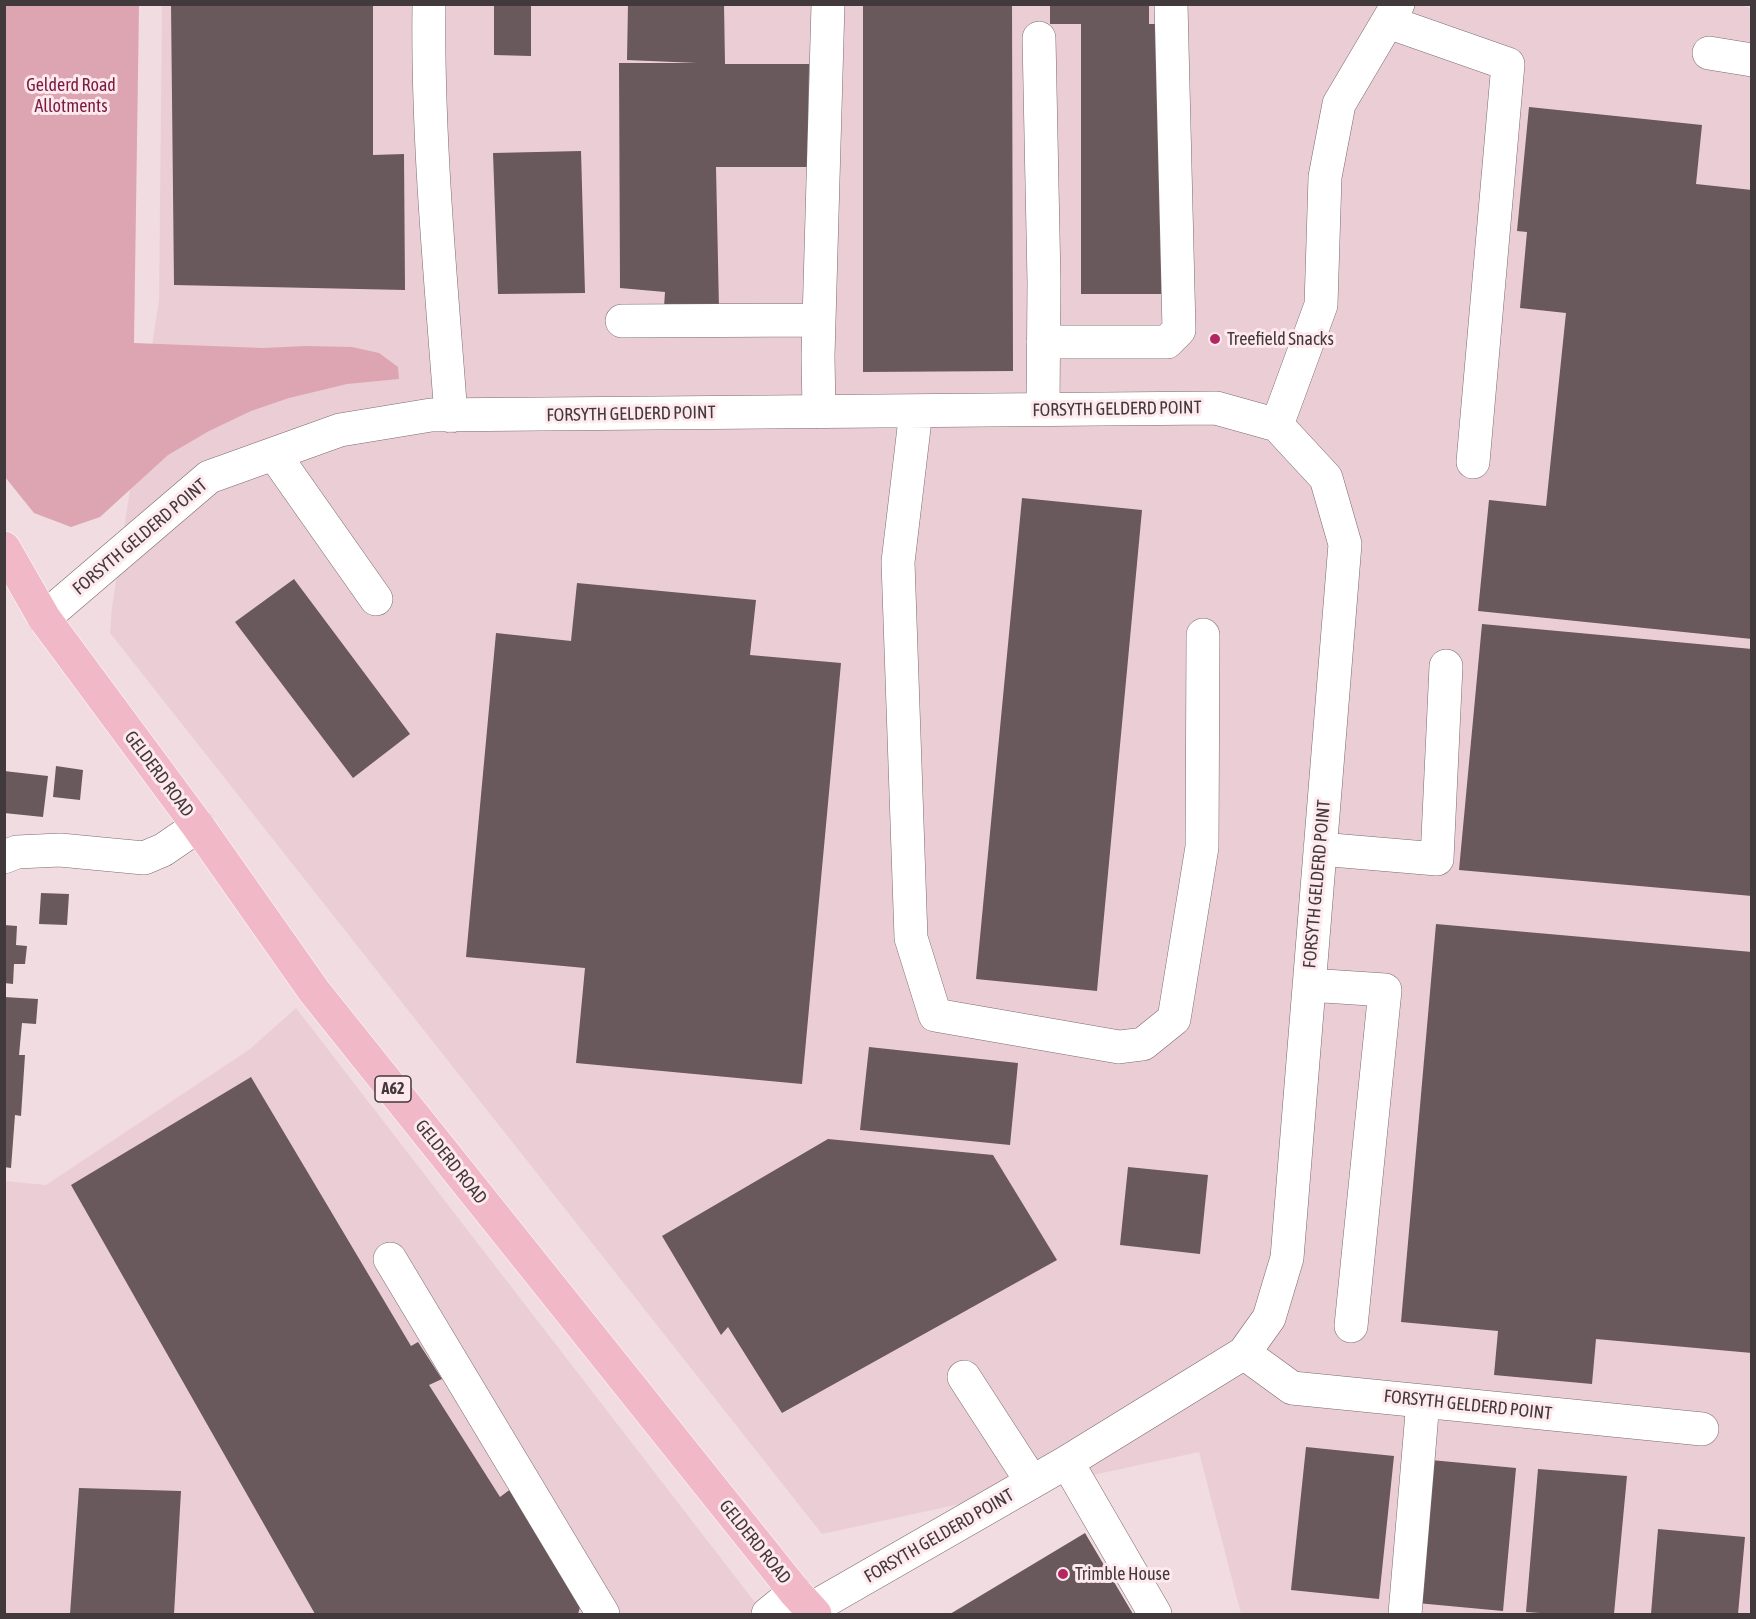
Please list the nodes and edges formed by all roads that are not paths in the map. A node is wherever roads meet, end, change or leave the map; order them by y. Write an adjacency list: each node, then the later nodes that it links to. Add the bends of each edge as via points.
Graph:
1 (429, 4): 14 (street, via 438,235)
2 (828, 4): 8 (street)
3 (1171, 4): 10 (street, via 1179,330 1167,342)
4 (1393, 13): 15 (street, via 1339,104 1325,177 1321,305); 17 (street, via 1508,64)
5 (1039, 38): 10 (street)
6 (1709, 52): 7 (street)
7 (1752, 60)
8 (819, 320): 9 (street); 13 (street)
9 (622, 321)
10 (1043, 342): 11 (street)
11 (1043, 410): 12 (street, FORSYTH GELDERD POINT); 15 (street, FORSYTH GELDERD POINT, via 1216,408)
12 (916, 411): 13 (street, FORSYTH GELDERD POINT); 21 (street, via 898,562 911,938 935,1015 1119,1047 1143,1044 1174,1019 1202,847)
13 (819, 412): 14 (street, FORSYTH GELDERD POINT)
14 (452, 416): 16 (street, FORSYTH GELDERD POINT, via 340,430)
15 (1277, 425): 24 (street, FORSYTH GELDERD POINT, via 1326,478 1345,544)
16 (274, 454): 19 (street); 20 (street, FORSYTH GELDERD POINT, via 209,477)
17 (1473, 462)
18 (4, 548): 20 (main road, GELDERD ROAD / A62)
19 (376, 599)
20 (44, 618): 23 (main road, GELDERD ROAD / A62)
21 (1203, 635)
22 (1446, 666): 24 (street, via 1437,859)
23 (198, 826): 25 (street, via 144,858 60,850 17,852); 35 (main road, GELDERD ROAD / A62, via 314,991)
24 (1320, 849): 26 (street, FORSYTH GELDERD POINT)
25 (4, 857)
26 (1309, 985): 28 (street, via 1385,990); 29 (street, FORSYTH GELDERD POINT, via 1287,1258 1269,1318)
27 (390, 1259): 36 (street)
28 (1351, 1326)
29 (1244, 1353): 31 (street, FORSYTH GELDERD POINT, via 1292,1388); 33 (street, FORSYTH GELDERD POINT)
30 (964, 1377): 34 (street)
31 (1423, 1401): 32 (street, FORSYTH GELDERD POINT); 39 (street)
32 (1702, 1429)
33 (1066, 1462): 34 (street, FORSYTH GELDERD POINT); 38 (street)
34 (1032, 1482): 35 (street, FORSYTH GELDERD POINT)
35 (807, 1605): 37 (street, FORSYTH GELDERD POINT)
36 (603, 1614)
37 (768, 1614)
38 (1155, 1614)
39 (1405, 1614)

